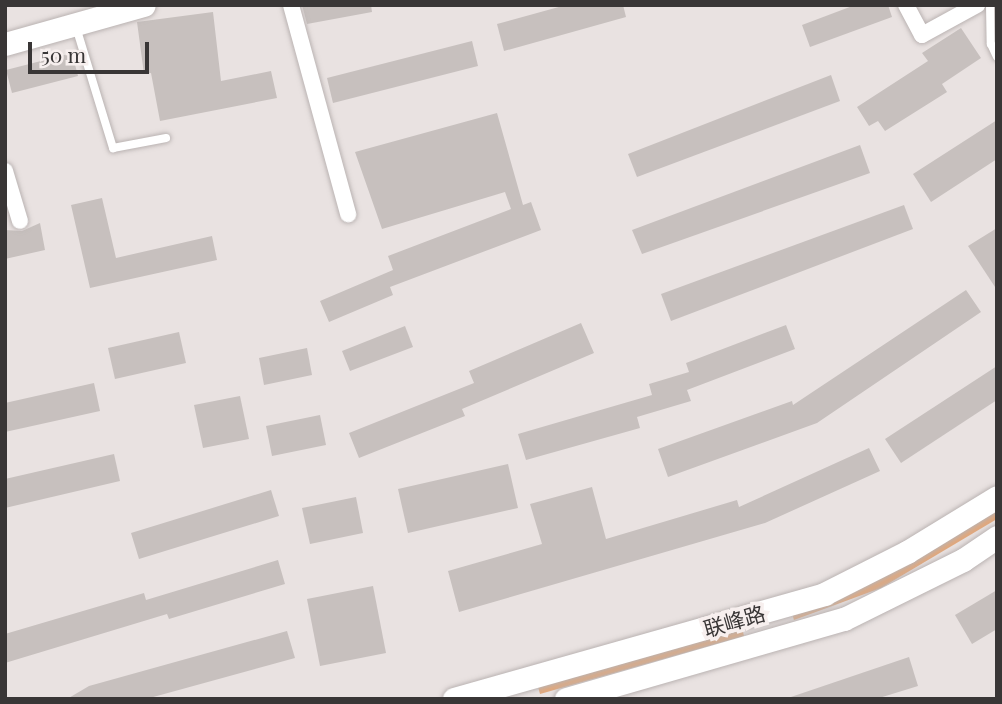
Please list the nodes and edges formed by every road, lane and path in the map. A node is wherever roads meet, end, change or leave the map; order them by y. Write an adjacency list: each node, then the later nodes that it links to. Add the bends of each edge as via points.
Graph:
1 (291, 5): 11 (street)
2 (906, 5): 3 (street, via 922,34)
3 (977, 5)
4 (990, 5): 8 (lane, via 991,44)
5 (141, 6): 6 (main road)
6 (75, 24): 7 (main road); 9 (lane, via 113,148)
7 (5, 44)
8 (997, 57)
9 (166, 138)
10 (5, 172): 12 (street)
11 (348, 214)
12 (20, 221)
13 (997, 497): 15 (main road, 联峰路, via 907,552 824,594)
14 (997, 537): 16 (main road, 联峰路, via 962,560 844,619)
15 (454, 699)
16 (566, 699)

